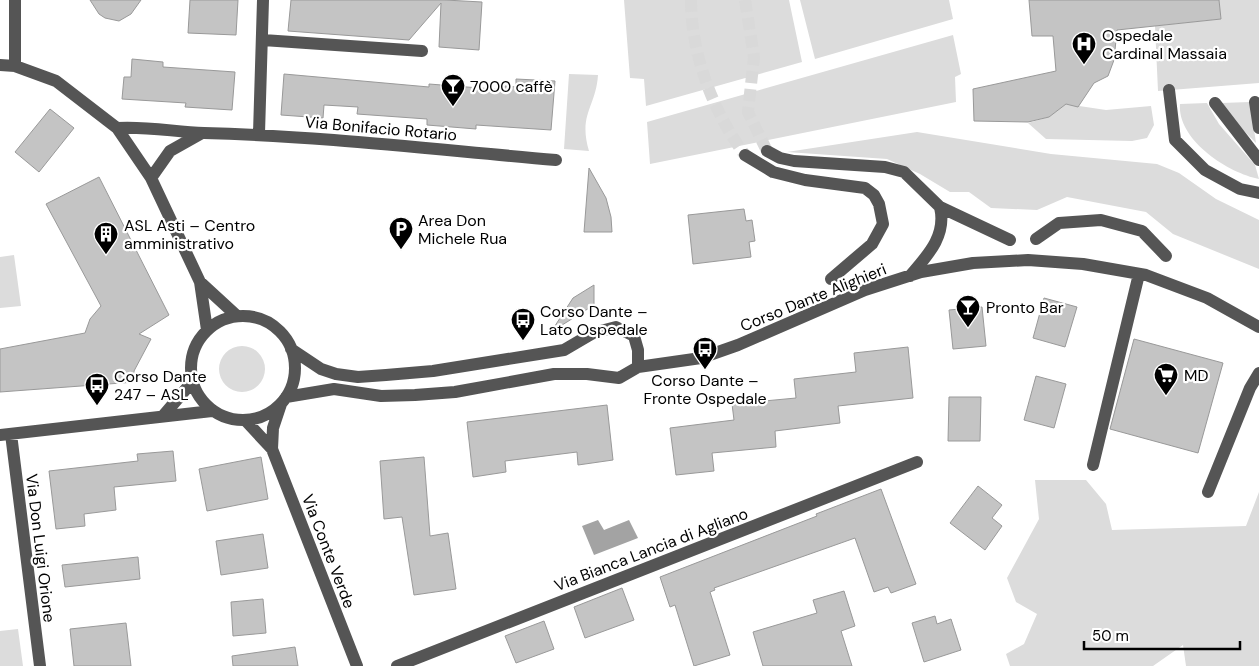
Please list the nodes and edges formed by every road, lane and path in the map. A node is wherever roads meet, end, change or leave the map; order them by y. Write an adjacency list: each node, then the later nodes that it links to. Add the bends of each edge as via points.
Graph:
1 (15, 0): 6 (street)
2 (263, 0): 3 (street)
3 (263, 40): 4 (street); 13 (street)
4 (422, 51)
5 (0, 65): 6 (street)
6 (15, 66): 10 (street, via 56,81)
7 (1168, 90): 19 (street, via 1175,140 1205,170 1240,189)
8 (1215, 102): 17 (street)
9 (1255, 102): 11 (street)
10 (117, 128): 12 (street, Via Bonifacio Rotario, via 140,126); 18 (street)
11 (1259, 128)
12 (202, 132): 13 (street, Via Bonifacio Rotario); 18 (street, via 170,151)
13 (259, 133): 16 (street, Via Bonifacio Rotario)
14 (767, 151): 20 (street, via 794,161 885,167 904,172)
15 (745, 155): 26 (street, via 773,172 865,188 874,195 882,224 872,244)
16 (556, 160)
17 (1259, 160)
18 (151, 178): 27 (street)
19 (1259, 194)
20 (940, 207): 22 (street); 25 (street, via 941,230 933,249)
21 (1036, 239): 23 (street, via 1059,223 1100,220 1142,231)
22 (1010, 240)
23 (1166, 256)
24 (1139, 274): 25 (street, Corso Dante Alighieri, via 1083,264 1028,260 973,263); 29 (street, Corso Dante Alighieri, via 1207,298); 42 (street)
25 (910, 276): 32 (street, Corso Dante Alighieri, via 826,305 771,332 701,358)
26 (831, 279)
27 (200, 282): 28 (street); 30 (street)
28 (237, 316): 30 (street, via 221,320); 31 (street, via 254,317 270,324 283,335)
29 (1259, 327)
30 (207, 330): 34 (street, via 192,354)
31 (291, 350): 32 (street, via 321,369 358,377 433,371 564,350 594,333 616,327 634,336); 35 (street, via 294,374)
32 (638, 367): 35 (street, Corso Dante Alighieri, via 618,378 554,374 509,384 431,394 381,396 334,389)
33 (1259, 373): 43 (street)
34 (192, 382): 36 (street); 37 (street)
35 (284, 400): 38 (street, via 265,415); 40 (street, Via Conte Verde, via 273,428)
36 (212, 411): 37 (street); 38 (street, via 228,419)
37 (163, 416): 39 (street)
38 (246, 421): 40 (street, Via Conte Verde)
39 (5, 435): 44 (street, Via Don Luigi Orione)
40 (272, 449): 45 (street, Via Conte Verde)
41 (917, 462): 46 (street, Via Bianca Lancia di Agliano)
42 (1093, 465)
43 (1208, 492)
44 (40, 666)
45 (357, 666)
46 (397, 666)

